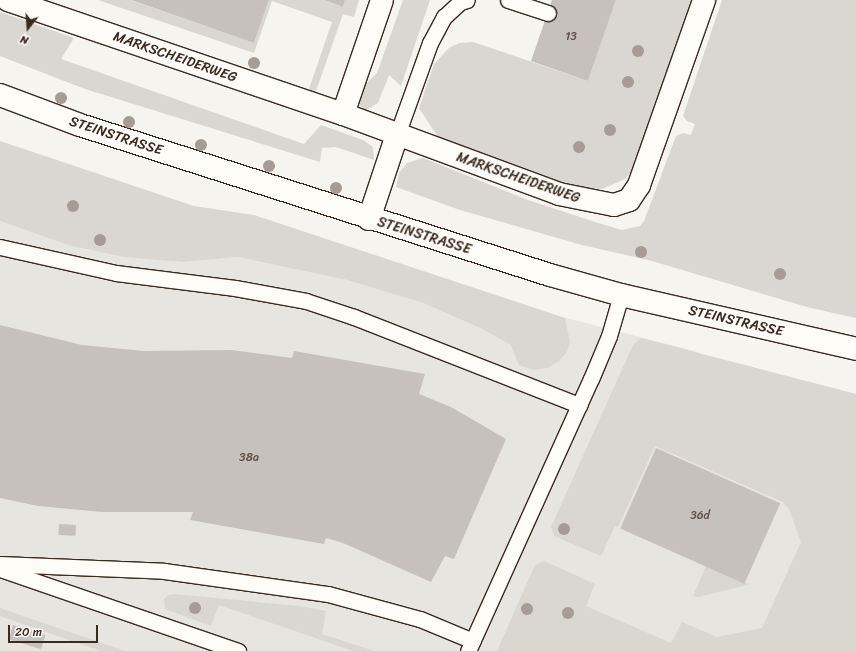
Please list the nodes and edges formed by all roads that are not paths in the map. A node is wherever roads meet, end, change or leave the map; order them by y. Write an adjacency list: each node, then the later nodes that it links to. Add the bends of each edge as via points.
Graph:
1 (8, 0): 8 (street, MARKSCHEIDERWEG)
2 (382, 0): 8 (street)
3 (467, 0): 9 (lane, via 460,2 444,17 430,43)
4 (508, 0): 6 (lane)
5 (704, 0): 9 (street, MARKSCHEIDERWEG, via 644,175 634,194 622,204 603,205 559,194)
6 (548, 13)
7 (0, 94): 10 (street, STEINSTRASSE, via 80,125)
8 (343, 114): 9 (street, MARKSCHEIDERWEG)
9 (397, 135): 10 (street)
10 (369, 219): 12 (street, STEINSTRASSE)
11 (0, 247): 14 (lane, via 116,273 235,288 306,301 354,317)
12 (621, 295): 13 (street, STEINSTRASSE); 14 (lane, via 605,347)
13 (856, 349)
14 (579, 405): 17 (lane)
15 (0, 564): 17 (lane, via 164,571 328,594 420,619)
16 (0, 569): 18 (lane)
17 (470, 646)
18 (238, 651)

